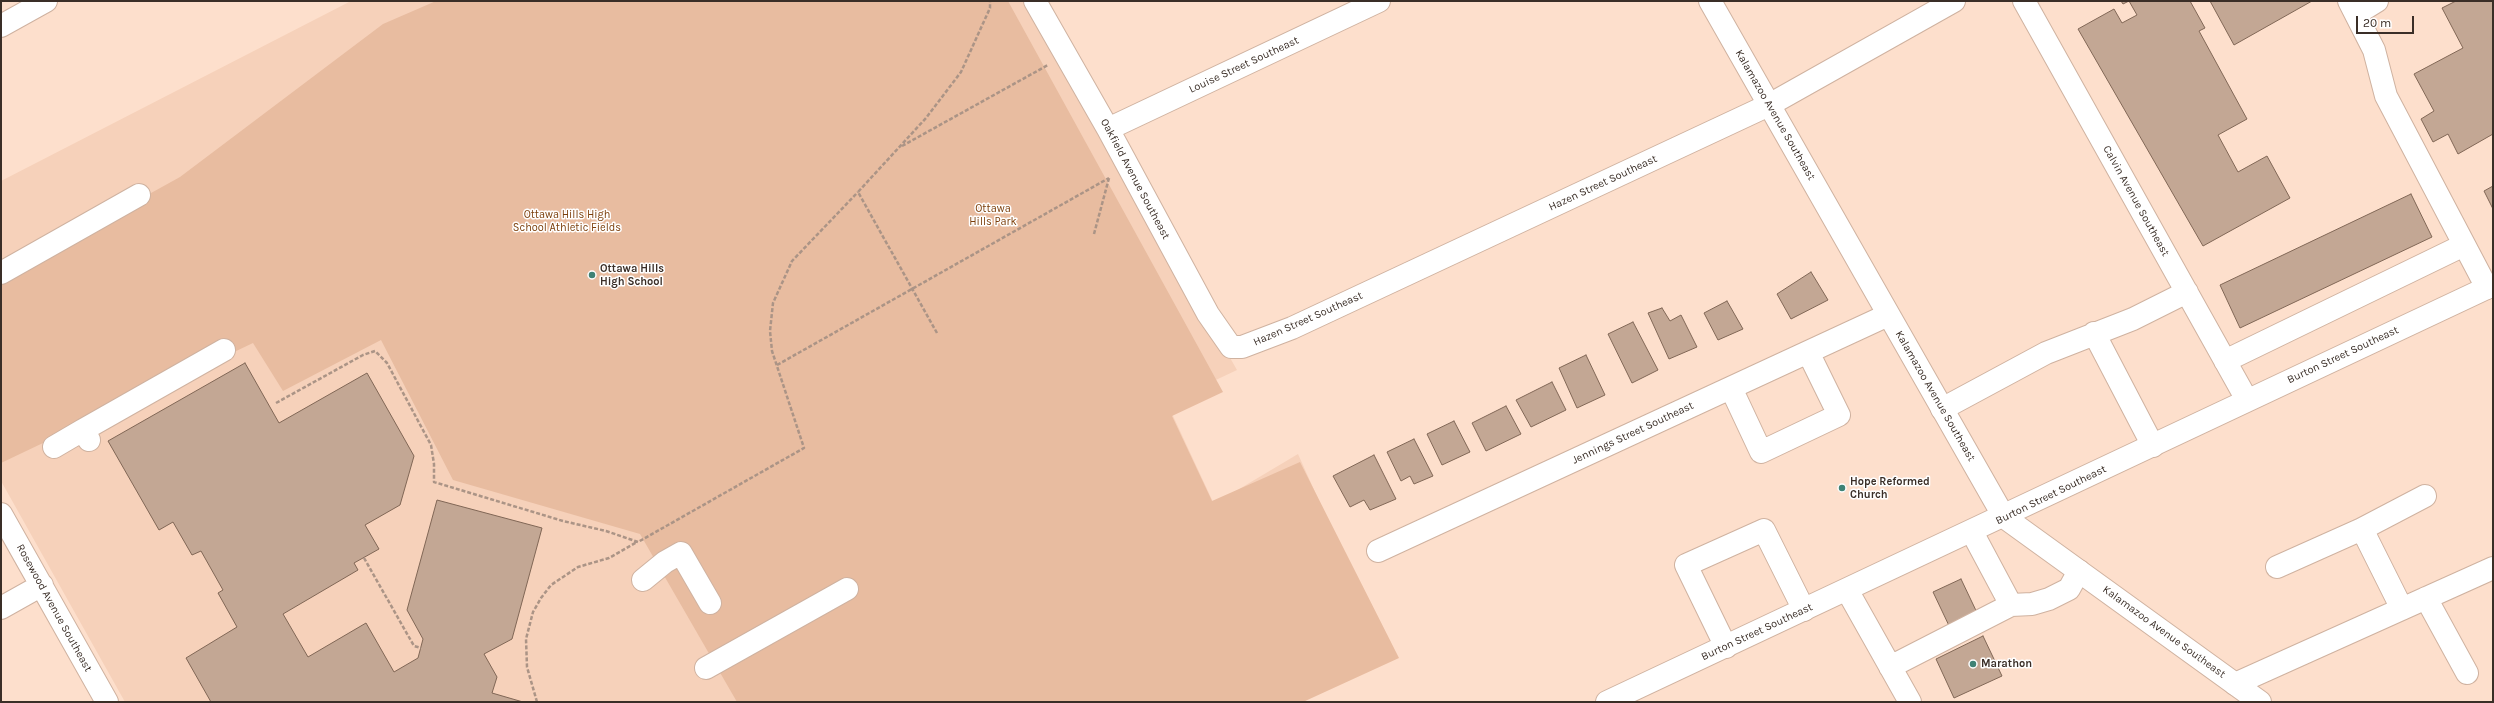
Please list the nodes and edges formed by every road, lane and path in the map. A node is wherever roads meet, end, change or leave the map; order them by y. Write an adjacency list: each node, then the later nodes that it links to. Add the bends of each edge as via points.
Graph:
1 (46, 1): 10 (street)
2 (990, 1): 14 (path, via 990,8 961,72)
3 (1036, 1): 13 (street, Oakfield Avenue Southeast)
4 (1379, 1): 13 (street, Louise Street Southeast)
5 (1710, 1): 12 (street, Kalamazoo Avenue Southeast)
6 (1954, 1): 12 (street, Hazen Street Southeast)
7 (2024, 1): 22 (street, Calvin Avenue Southeast)
8 (2377, 1): 9 (street)
9 (2352, 7): 18 (street, via 2374,50 2386,96)
10 (1, 26)
11 (1048, 65): 14 (path)
12 (1769, 105): 23 (street, Kalamazoo Avenue Southeast); 26 (street, Hazen Street Southeast, via 1292,328)
13 (1108, 129): 26 (street, Oakfield Avenue Southeast, via 1208,314 1231,347)
14 (900, 148): 15 (path)
15 (858, 192): 21 (path); 30 (path, via 792,261 781,282 773,303 770,331 772,351)
16 (139, 195): 19 (street)
17 (1094, 234): 21 (path, via 1109,178)
18 (2464, 245): 20 (street); 29 (street)
19 (1, 273)
20 (2490, 287): 32 (street, Burton Street Southeast)
21 (912, 289): 24 (path); 30 (path)
22 (2187, 292): 25 (street, via 2133,319); 29 (street, Calvin Avenue Southeast)
23 (1888, 315): 28 (street, Jennings Street Southeast); 34 (street, Kalamazoo Avenue Southeast)
24 (937, 333)
25 (2094, 333): 34 (street, via 2005,374); 35 (street)
26 (1242, 348)
27 (224, 350): 36 (street, via 86,435)
28 (1808, 352): 31 (street, Jennings Street Southeast); 31 (street, via 1839,415 1761,452)
29 (2225, 361): 32 (street, Calvin Avenue Southeast)
30 (777, 365): 42 (path, via 804,448)
31 (1731, 388): 43 (street, Jennings Street Southeast)
32 (2247, 400): 35 (street, Burton Street Southeast)
33 (276, 403): 42 (path, via 363,355 375,351 386,363 431,446 434,482)
34 (1942, 409): 39 (street, Kalamazoo Avenue Southeast)
35 (2153, 446): 39 (street, Burton Street Southeast)
36 (54, 447)
37 (2424, 496): 40 (street)
38 (1, 514): 49 (street, Rosewood Avenue Southeast)
39 (2004, 517): 41 (street, Burton Street Southeast); 47 (street, Kalamazoo Avenue Southeast)
40 (2362, 529): 45 (street); 56 (street)
41 (1972, 532): 51 (street, Burton Street Southeast); 54 (street)
42 (638, 542): 65 (path, via 609,558 573,569 551,585 541,598 533,612 526,639 527,667)
43 (1378, 551)
44 (364, 558): 59 (path, via 414,646)
45 (2277, 567)
46 (2493, 568): 52 (street)
47 (2079, 571): 54 (street, via 2069,589 2049,599 2032,604); 63 (street, Kalamazoo Avenue Southeast)
48 (643, 580): 53 (street, via 681,553)
49 (42, 585): 55 (street); 64 (street, Rosewood Avenue Southeast)
50 (847, 589): 61 (street)
51 (1848, 590): 57 (street, Burton Street Southeast); 60 (street)
52 (2426, 598): 56 (street); 62 (street)
53 (710, 603)
54 (2011, 605): 60 (street)
55 (1, 608)
56 (2402, 609): 63 (street)
57 (1804, 610): 58 (street, Burton Street Southeast); 58 (street, via 1764,530 1686,565)
58 (1726, 646): 66 (street, Burton Street Southeast)
59 (421, 648)
60 (1890, 667): 67 (street)
61 (706, 668)
62 (2467, 673)
63 (2235, 684): 68 (street, Kalamazoo Avenue Southeast)
64 (107, 702)
65 (537, 702)
66 (1607, 702)
67 (1910, 702)
68 (2260, 702)

